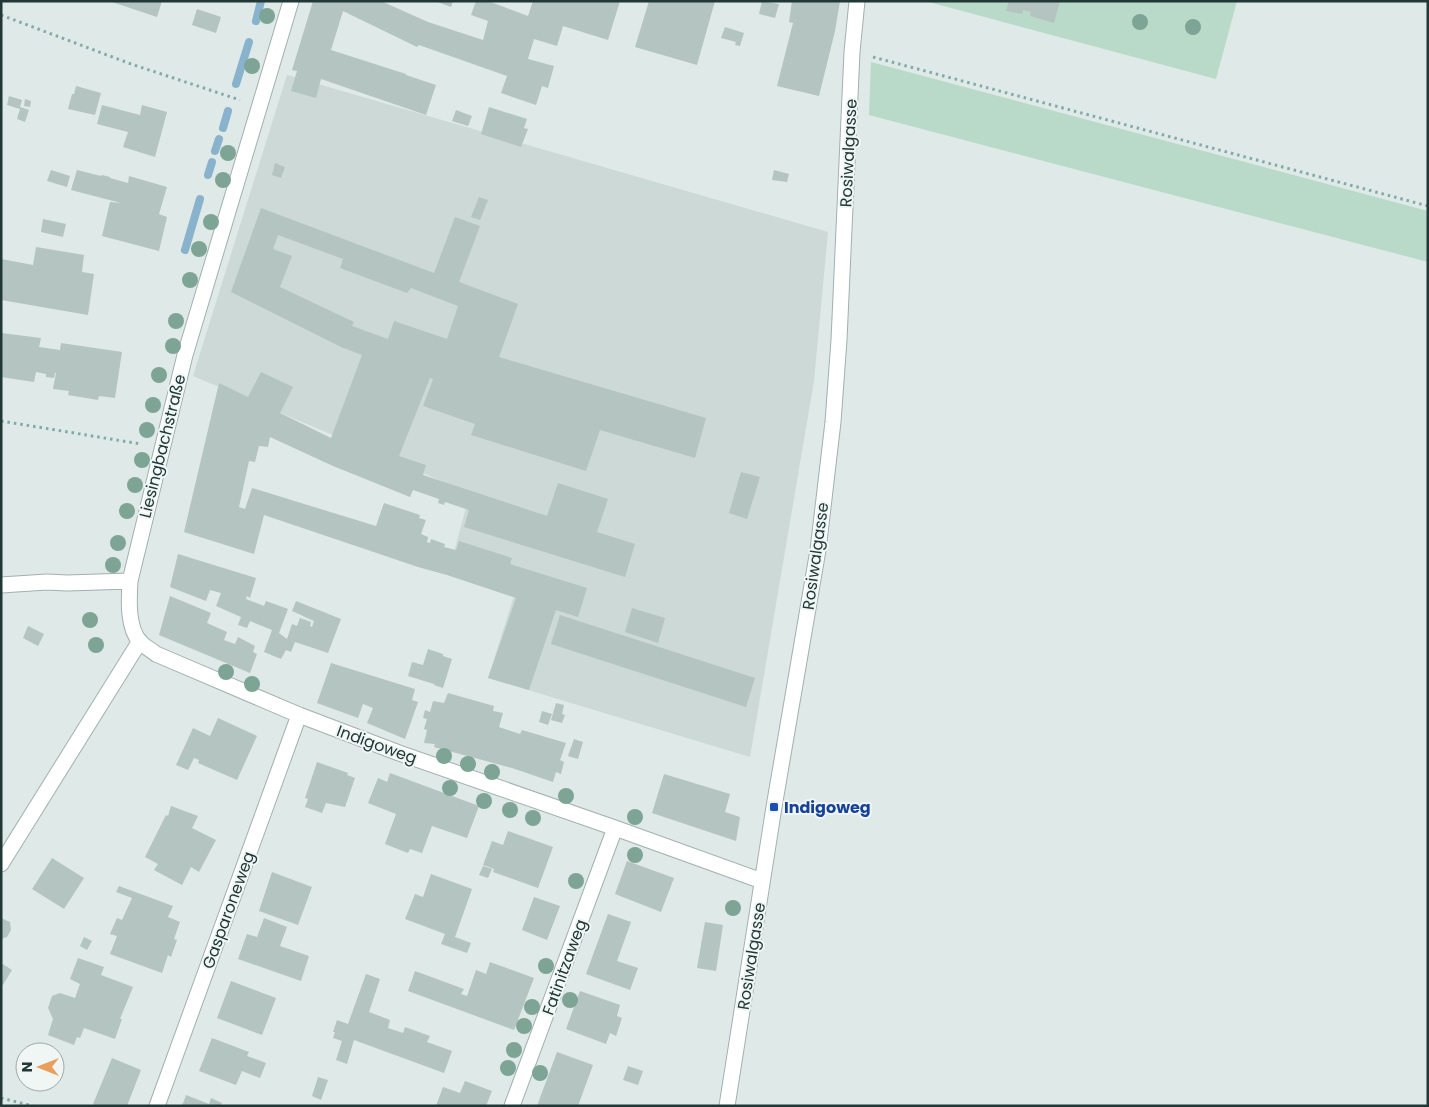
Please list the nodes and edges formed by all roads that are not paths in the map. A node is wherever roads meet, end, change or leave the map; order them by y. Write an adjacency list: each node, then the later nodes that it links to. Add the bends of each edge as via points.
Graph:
1 (292, 1): 3 (street, Liesingbachstraße, via 198,307)
2 (857, 1): 9 (street, Rosiwalgasse, via 833,422 818,550)
3 (130, 581): 4 (street); 5 (street, Liesingbachstraße, via 130,612)
4 (1, 585)
5 (140, 641): 6 (street, Indigoweg, via 156,654); 8 (street)
6 (299, 715): 7 (street, Indigoweg, via 399,754); 10 (street, Gasparoneweg)
7 (615, 828): 9 (street, Indigoweg); 11 (street, Fatinitzaweg)
8 (1, 864)
9 (762, 880): 12 (street, Rosiwalgasse)
10 (157, 1106)
11 (512, 1106)
12 (727, 1106)

